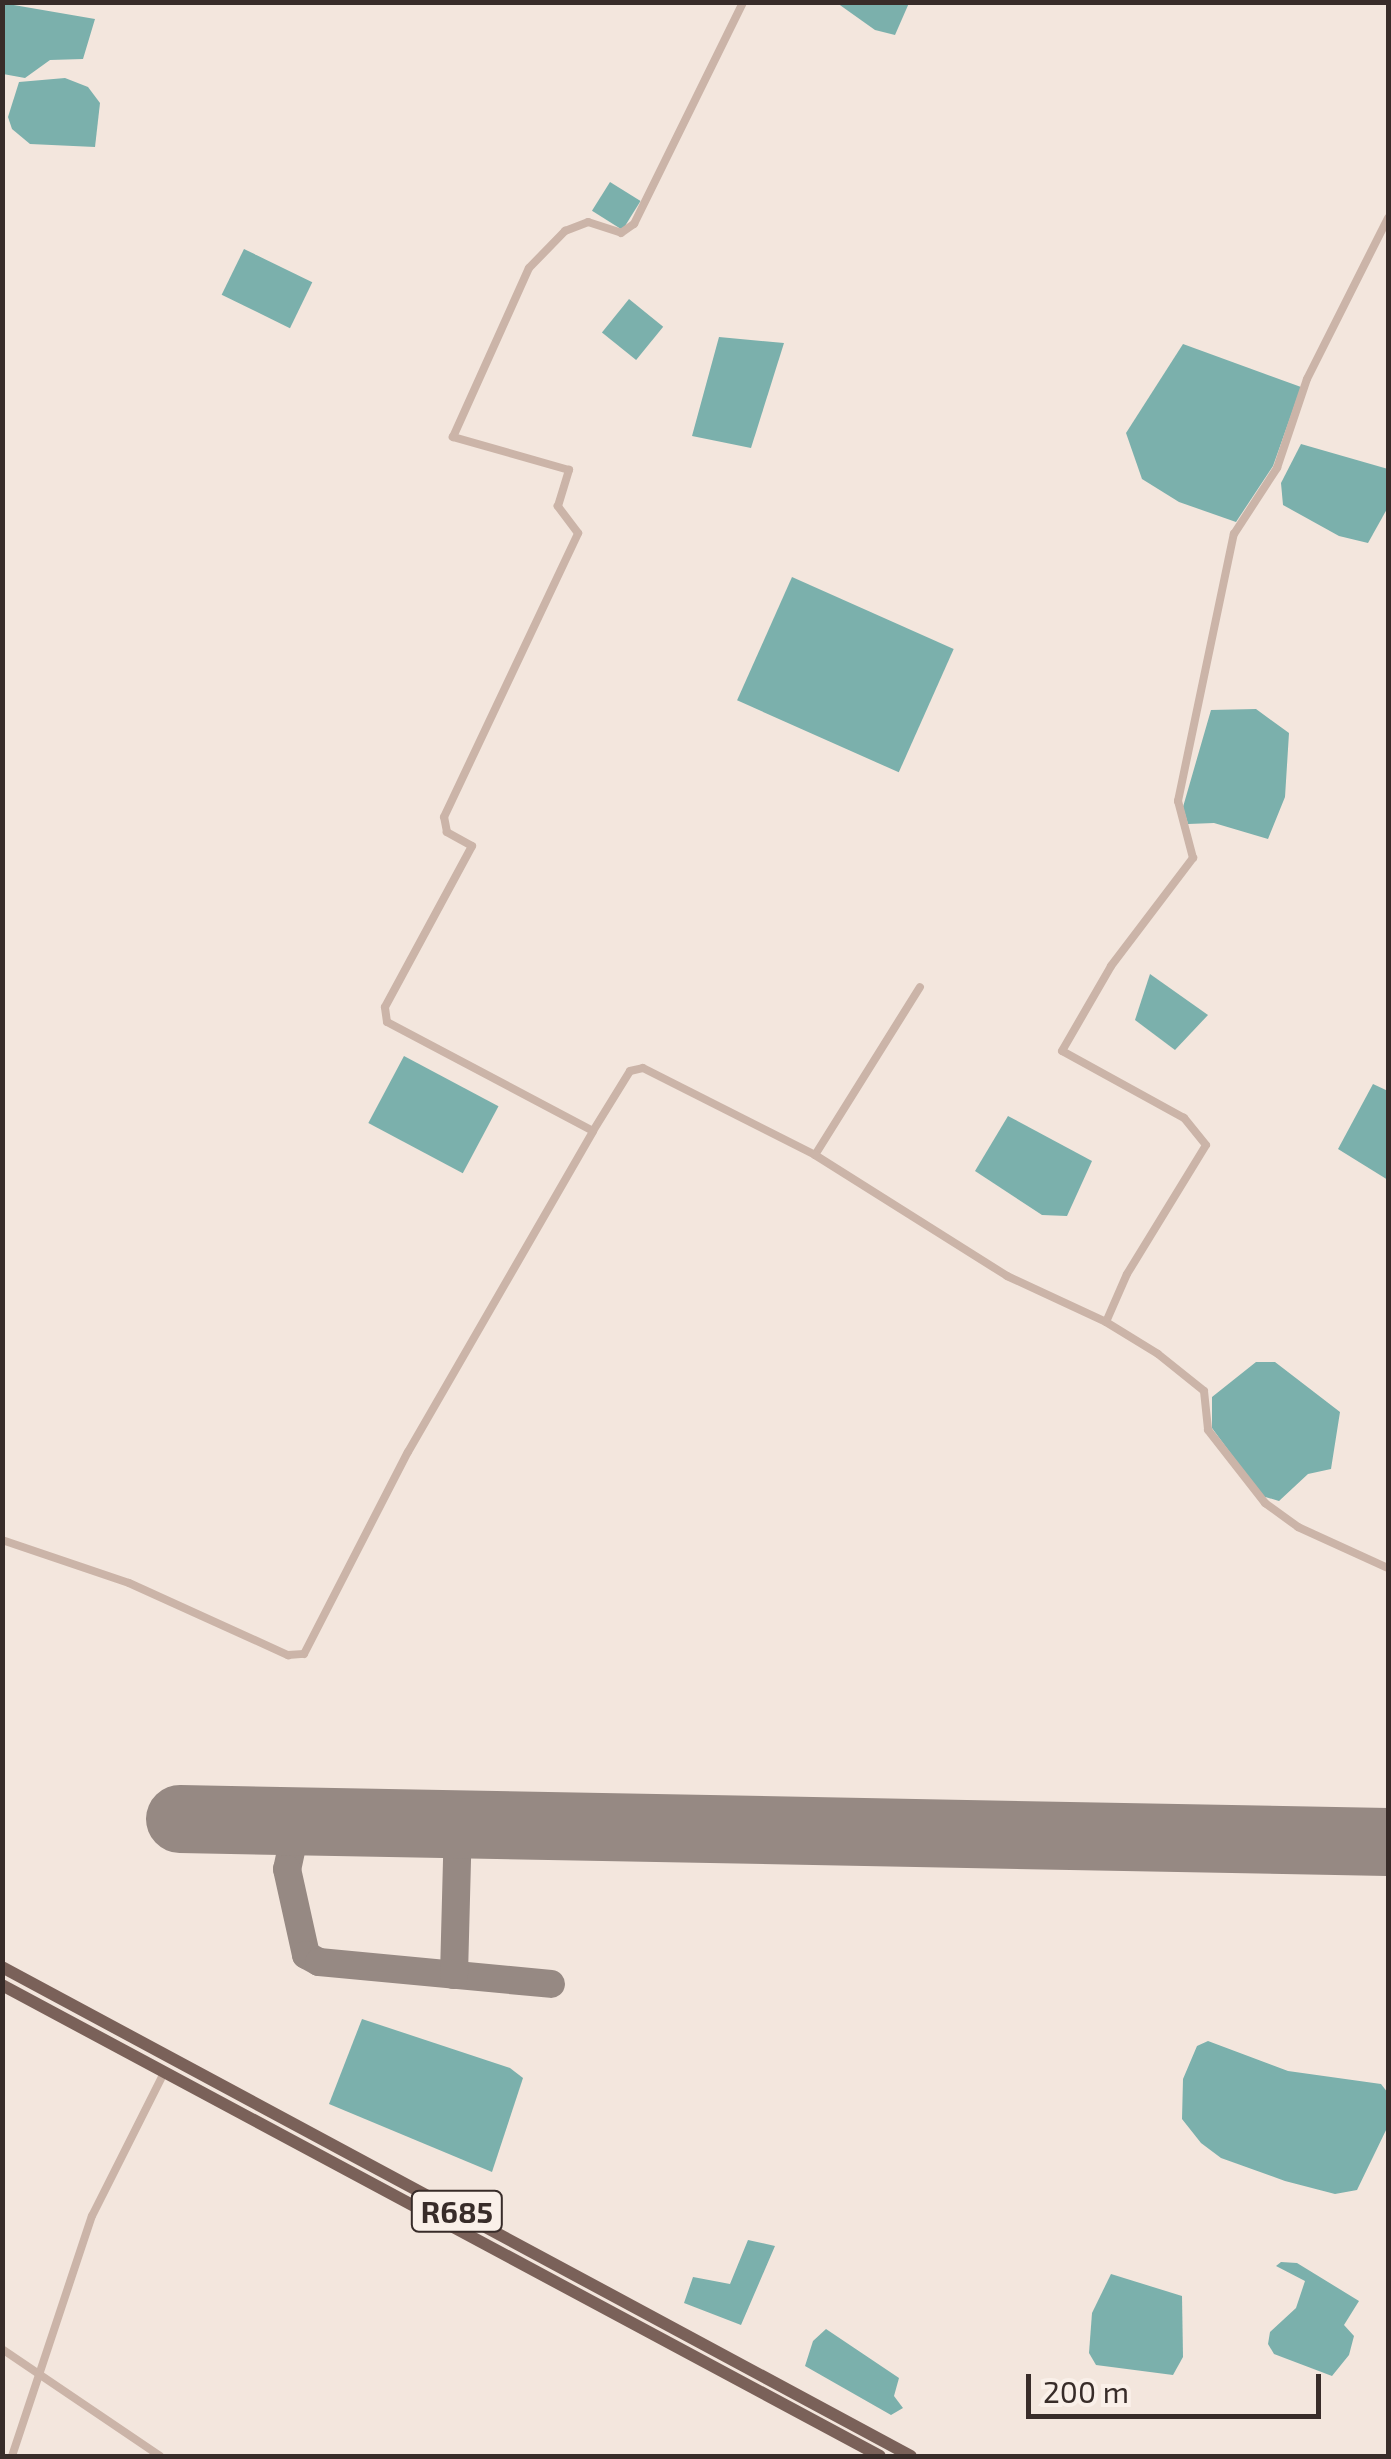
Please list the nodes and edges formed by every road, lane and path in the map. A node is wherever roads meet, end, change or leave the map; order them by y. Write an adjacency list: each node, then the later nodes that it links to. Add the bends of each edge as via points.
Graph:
1 (743, 2): 4 (street, via 634,224 621,233 588,222 564,230 529,268 454,437 569,470 558,506 578,533 444,817 446,832 472,846 385,1007 387,1022)
2 (1388, 218): 6 (street, via 1306,379 1282,459 1234,534 1178,801 1194,858 1111,966 1062,1051 1184,1118 1206,1145 1127,1274)
3 (920, 987): 5 (street)
4 (594, 1131): 5 (street, via 630,1070 643,1068); 7 (street, via 408,1452 304,1654 288,1655 129,1582)
5 (815, 1156): 6 (street, via 1007,1276)
6 (1106, 1322): 8 (street, via 1204,1391 1208,1430 1264,1503 1298,1527)
7 (2, 1540)
8 (1388, 1568)
9 (2, 1967): 11 (main road, R685)
10 (2, 1985): 12 (main road, R685)
11 (142, 2044): 12 (main road); 19 (main road, R685)
12 (134, 2056): 13 (main road, R685)
13 (164, 2073): 15 (street, via 92,2216); 18 (main road, R685)
14 (2, 2349): 15 (street)
15 (38, 2372): 16 (street); 17 (street)
16 (12, 2456)
17 (160, 2456)
18 (880, 2456)
19 (911, 2456)

